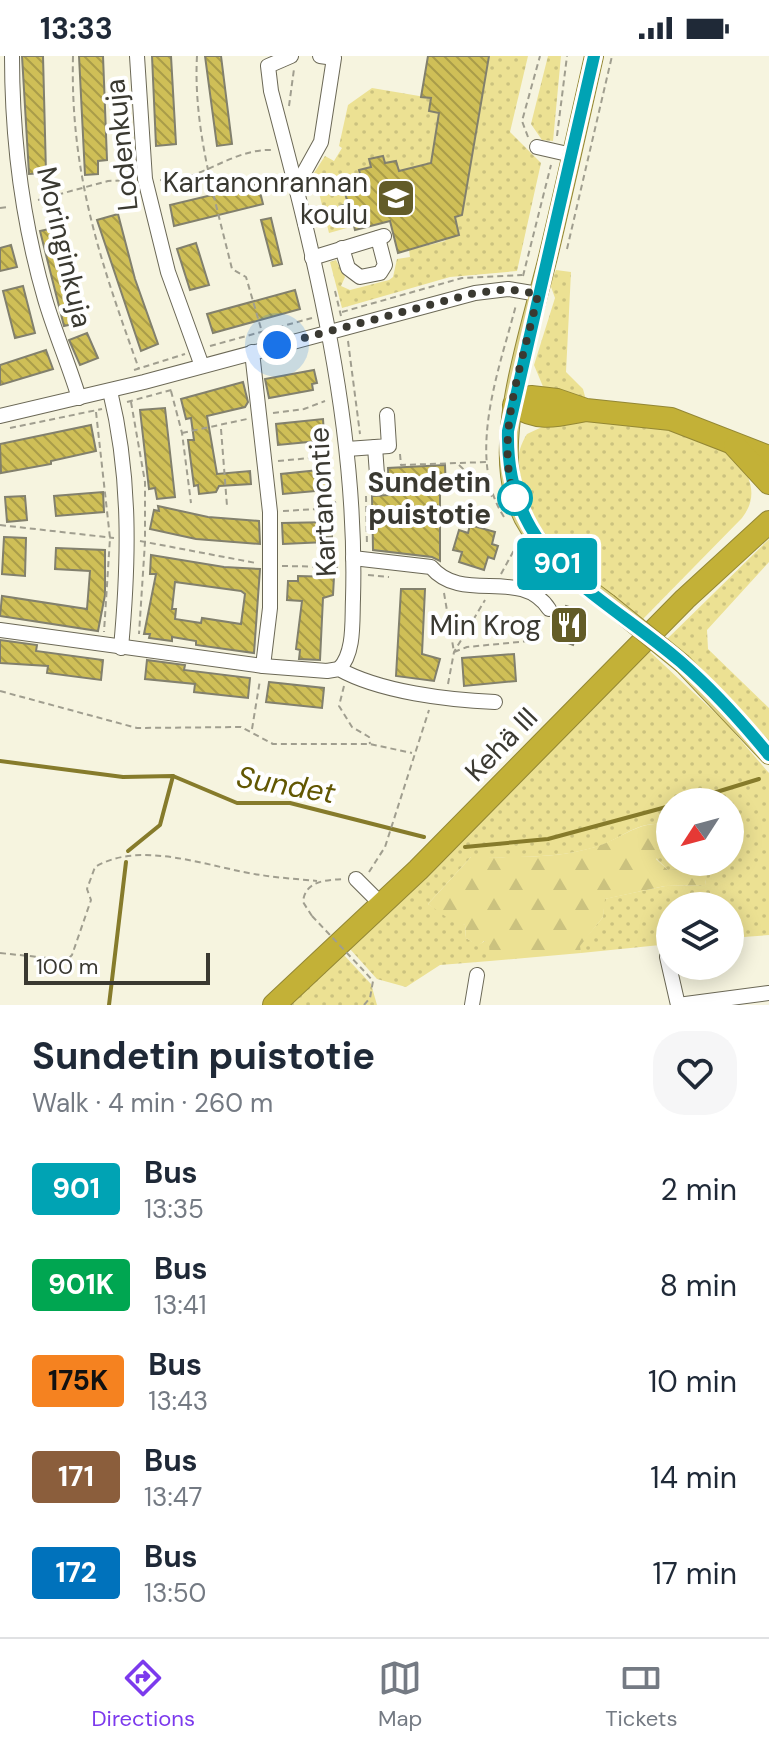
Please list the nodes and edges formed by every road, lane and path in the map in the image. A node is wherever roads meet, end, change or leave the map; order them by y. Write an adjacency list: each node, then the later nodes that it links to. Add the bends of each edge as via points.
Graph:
1 (12, 56): 28 (street, Moringinkuja, via 23,204 45,300)
2 (73, 56): 24 (path, via 73,109 83,187 101,265)
3 (137, 56): 21 (street, Lodenkuja, via 145,179 168,272)
4 (197, 56): 20 (path, via 198,113 208,169 232,269 246,277)
5 (291, 56): 13 (street, Kartanontie, via 268,66)
6 (320, 56): 13 (street, via 334,58 321,142)
7 (540, 56): 11 (path, via 522,121)
8 (567, 56): 12 (path)
9 (594, 56): 12 (main road)
10 (612, 56): 15 (path)
11 (537, 147): 12 (street)
12 (563, 153): 17 (main road); 18 (path, via 524,275 462,278)
13 (296, 187): 16 (street, Kartanontie)
14 (342, 248): 14 (street, via 382,236 385,265 380,273 360,277 348,268); 16 (street)
15 (566, 253)
16 (312, 258): 18 (street, Kartanontie)
17 (538, 294): 19 (street, via 508,289 475,293); 30 (main road)
18 (326, 314): 19 (street, Kartanontie); 20 (path)
19 (329, 330): 22 (street); 37 (street, Kartanontie)
20 (262, 332): 21 (path)
21 (196, 350): 23 (street, Lodenkuja); 24 (path)
22 (252, 352): 23 (street); 41 (street)
23 (202, 366): 27 (street)
24 (139, 368): 25 (path)
25 (124, 373)
26 (171, 390): 47 (path)
27 (110, 391): 28 (street); 60 (street, via 129,539)
28 (79, 398): 33 (street)
29 (131, 401): 61 (path, via 145,482)
30 (514, 405): 36 (highway, via 527,414 551,417 586,410 671,419); 71 (main road, bridge, via 508,465 521,513 547,552 683,664)
31 (96, 411): 59 (path, via 110,538)
32 (387, 415): 35 (street)
33 (0, 416)
34 (221, 427): 48 (path)
35 (388, 436): 38 (street, via 389,446); 42 (path, via 399,435 401,465)
36 (735, 446): 39 (highway); 43 (highway)
37 (346, 447): 38 (street); 41 (path); 46 (street, Kartanontie)
38 (375, 447): 44 (street)
39 (769, 457)
40 (488, 462): 42 (path)
41 (265, 463): 49 (street)
42 (457, 463): 45 (path)
43 (769, 483)
44 (378, 488)
45 (496, 500)
46 (351, 501): 49 (path); 52 (street, Kartanontie)
47 (191, 503)
48 (227, 506)
49 (270, 512): 53 (street)
50 (769, 522): 74 (highway, Kehä III, via 685,599)
51 (520, 539): 55 (path)
52 (354, 562): 53 (path); 54 (street, via 431,567); 64 (street, Kartanontie, via 352,633)
53 (271, 566): 63 (street)
54 (442, 580): 55 (street); 62 (path)
55 (493, 588): 56 (street, via 511,584 534,593); 62 (path)
56 (549, 609)
57 (0, 630): 59 (street)
58 (539, 640): 62 (path)
59 (102, 646): 60 (street)
60 (121, 648): 61 (street)
61 (138, 650): 63 (street)
62 (454, 652): 66 (path, via 447,688)
63 (263, 666): 64 (street); 68 (path)
64 (343, 675): 66 (street); 69 (path, via 339,706)
65 (0, 691): 68 (path, via 137,728)
66 (434, 696): 67 (street); 70 (path)
67 (495, 702)
68 (252, 731): 69 (path, via 273,744)
69 (370, 744): 70 (path)
70 (414, 753): 72 (path, via 385,847 371,870)
71 (769, 755)
72 (356, 879): 73 (path); 74 (street)
73 (319, 881): 75 (path, via 155,857 108,859 95,867 87,889 91,900 67,960); 80 (path, bridge, via 303,898 312,916 373,981)
74 (382, 905): 79 (highway, Kehä III)
75 (0, 953)
76 (477, 975): 81 (street)
77 (671, 980): 82 (street)
78 (769, 993): 82 (street)
79 (274, 1005)
80 (364, 1005)
81 (472, 1005)
82 (676, 1005)

